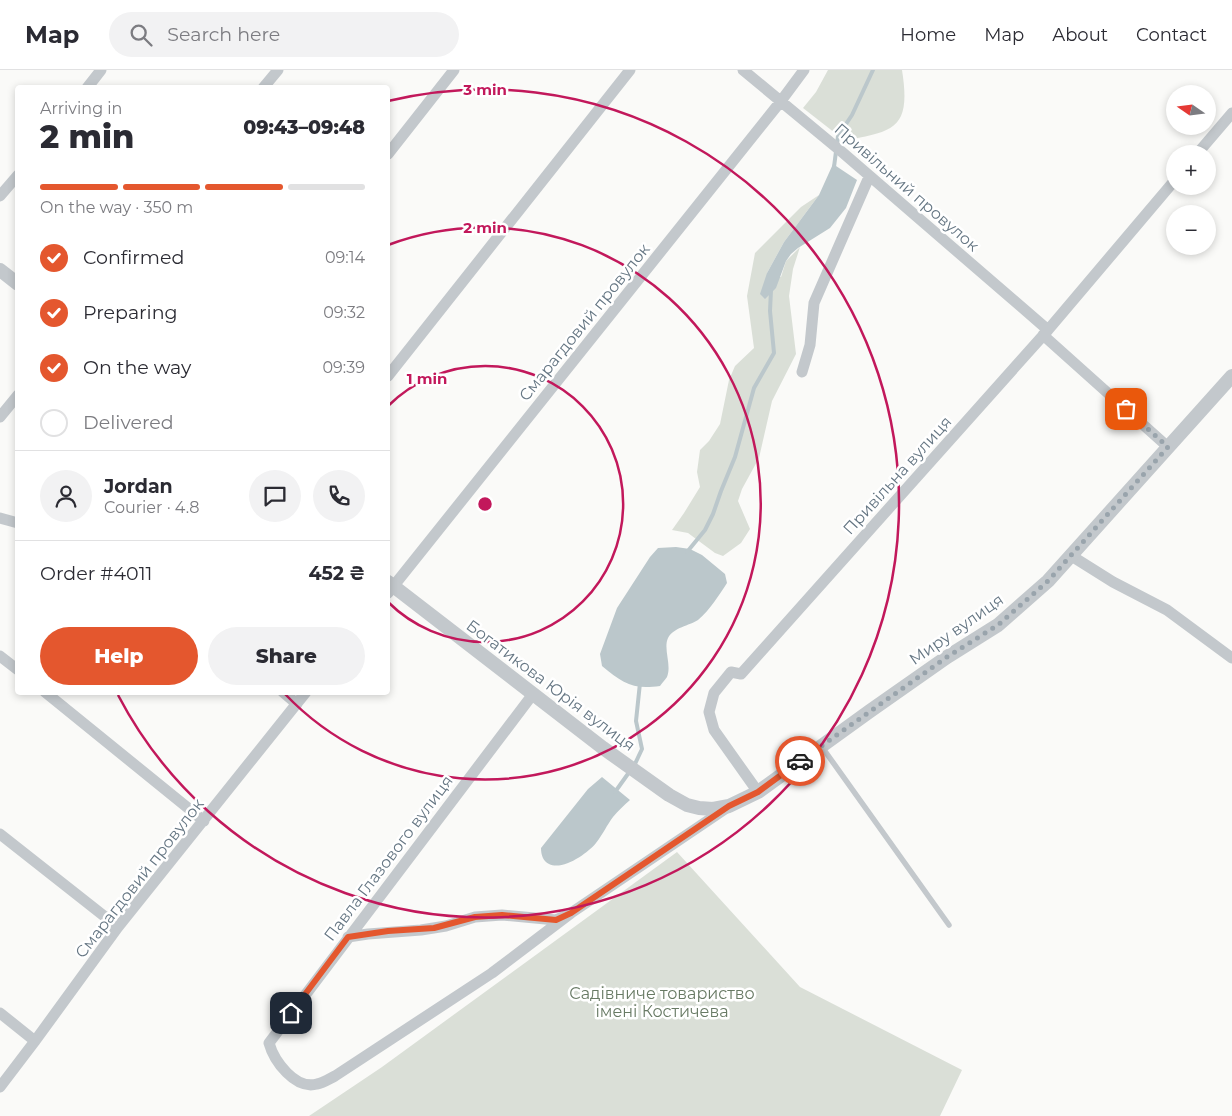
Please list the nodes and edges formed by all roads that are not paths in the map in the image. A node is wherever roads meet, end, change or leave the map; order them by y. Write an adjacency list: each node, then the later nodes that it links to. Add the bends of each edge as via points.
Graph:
1 (101, 70): 7 (street)
2 (278, 70): 8 (street)
3 (454, 70): 12 (street)
4 (630, 70): 21 (street)
5 (743, 70): 9 (street, Привільний провулок)
6 (804, 70): 9 (street, Смарагдовий провулок)
7 (89, 85)
8 (266, 85)
9 (781, 101): 13 (street, Привільний провулок); 29 (street, Смарагдовий провулок)
10 (1232, 113): 11 (street)
11 (1205, 145)
12 (390, 151)
13 (870, 177): 19 (street, Привільний провулок); 20 (street, via 814,303 810,345)
14 (15, 178): 16 (street)
15 (1166, 191): 19 (street, Привільна вулиця)
16 (0, 196)
17 (0, 270): 18 (street)
18 (15, 282)
19 (1045, 332): 25 (street, Привільний провулок); 40 (street, Привільна вулиця, via 741,674 731,672 714,693 709,712 714,730)
20 (802, 372)
21 (390, 373)
22 (1232, 376): 25 (street, Миру вулиця)
23 (15, 399): 24 (street)
24 (0, 417)
25 (1168, 447): 28 (street, Миру вулиця)
26 (0, 518): 27 (street)
27 (15, 522)
28 (1070, 555): 32 (street, via 1167,610); 39 (street, Миру вулиця, via 1048,581 998,625)
29 (390, 586)
30 (390, 588): 34 (street, Богатикова Юрія вулиця)
31 (0, 656): 33 (street)
32 (1232, 658)
33 (15, 668)
34 (533, 694): 42 (street, Богатикова Юрія вулиця, via 669,794); 48 (street, Павла Глазового вулиця)
35 (49, 695): 43 (street)
36 (286, 695): 38 (street)
37 (304, 695): 38 (street, Смарагдовий провулок)
38 (296, 704): 43 (street, Смарагдовий провулок)
39 (821, 745): 40 (street, Миру вулиця); 46 (lane)
40 (758, 792): 41 (street, Миру вулиця)
41 (729, 806): 42 (street, Миру вулиця); 45 (street)
42 (699, 808)
43 (204, 820): 47 (street, Смарагдовий провулок)
44 (0, 834): 47 (street)
45 (571, 913): 48 (street, via 556,920 484,916 438,927); 48 (street, Павла Глазового вулиця, via 492,973 335,1076 316,1085 305,1084 295,1080 282,1067 269,1043)
46 (949, 925)
47 (118, 927): 50 (street, Смарагдовий провулок)
48 (348, 937)
49 (0, 1013): 50 (street)
50 (35, 1041): 51 (street, Смарагдовий провулок)
51 (0, 1086)

